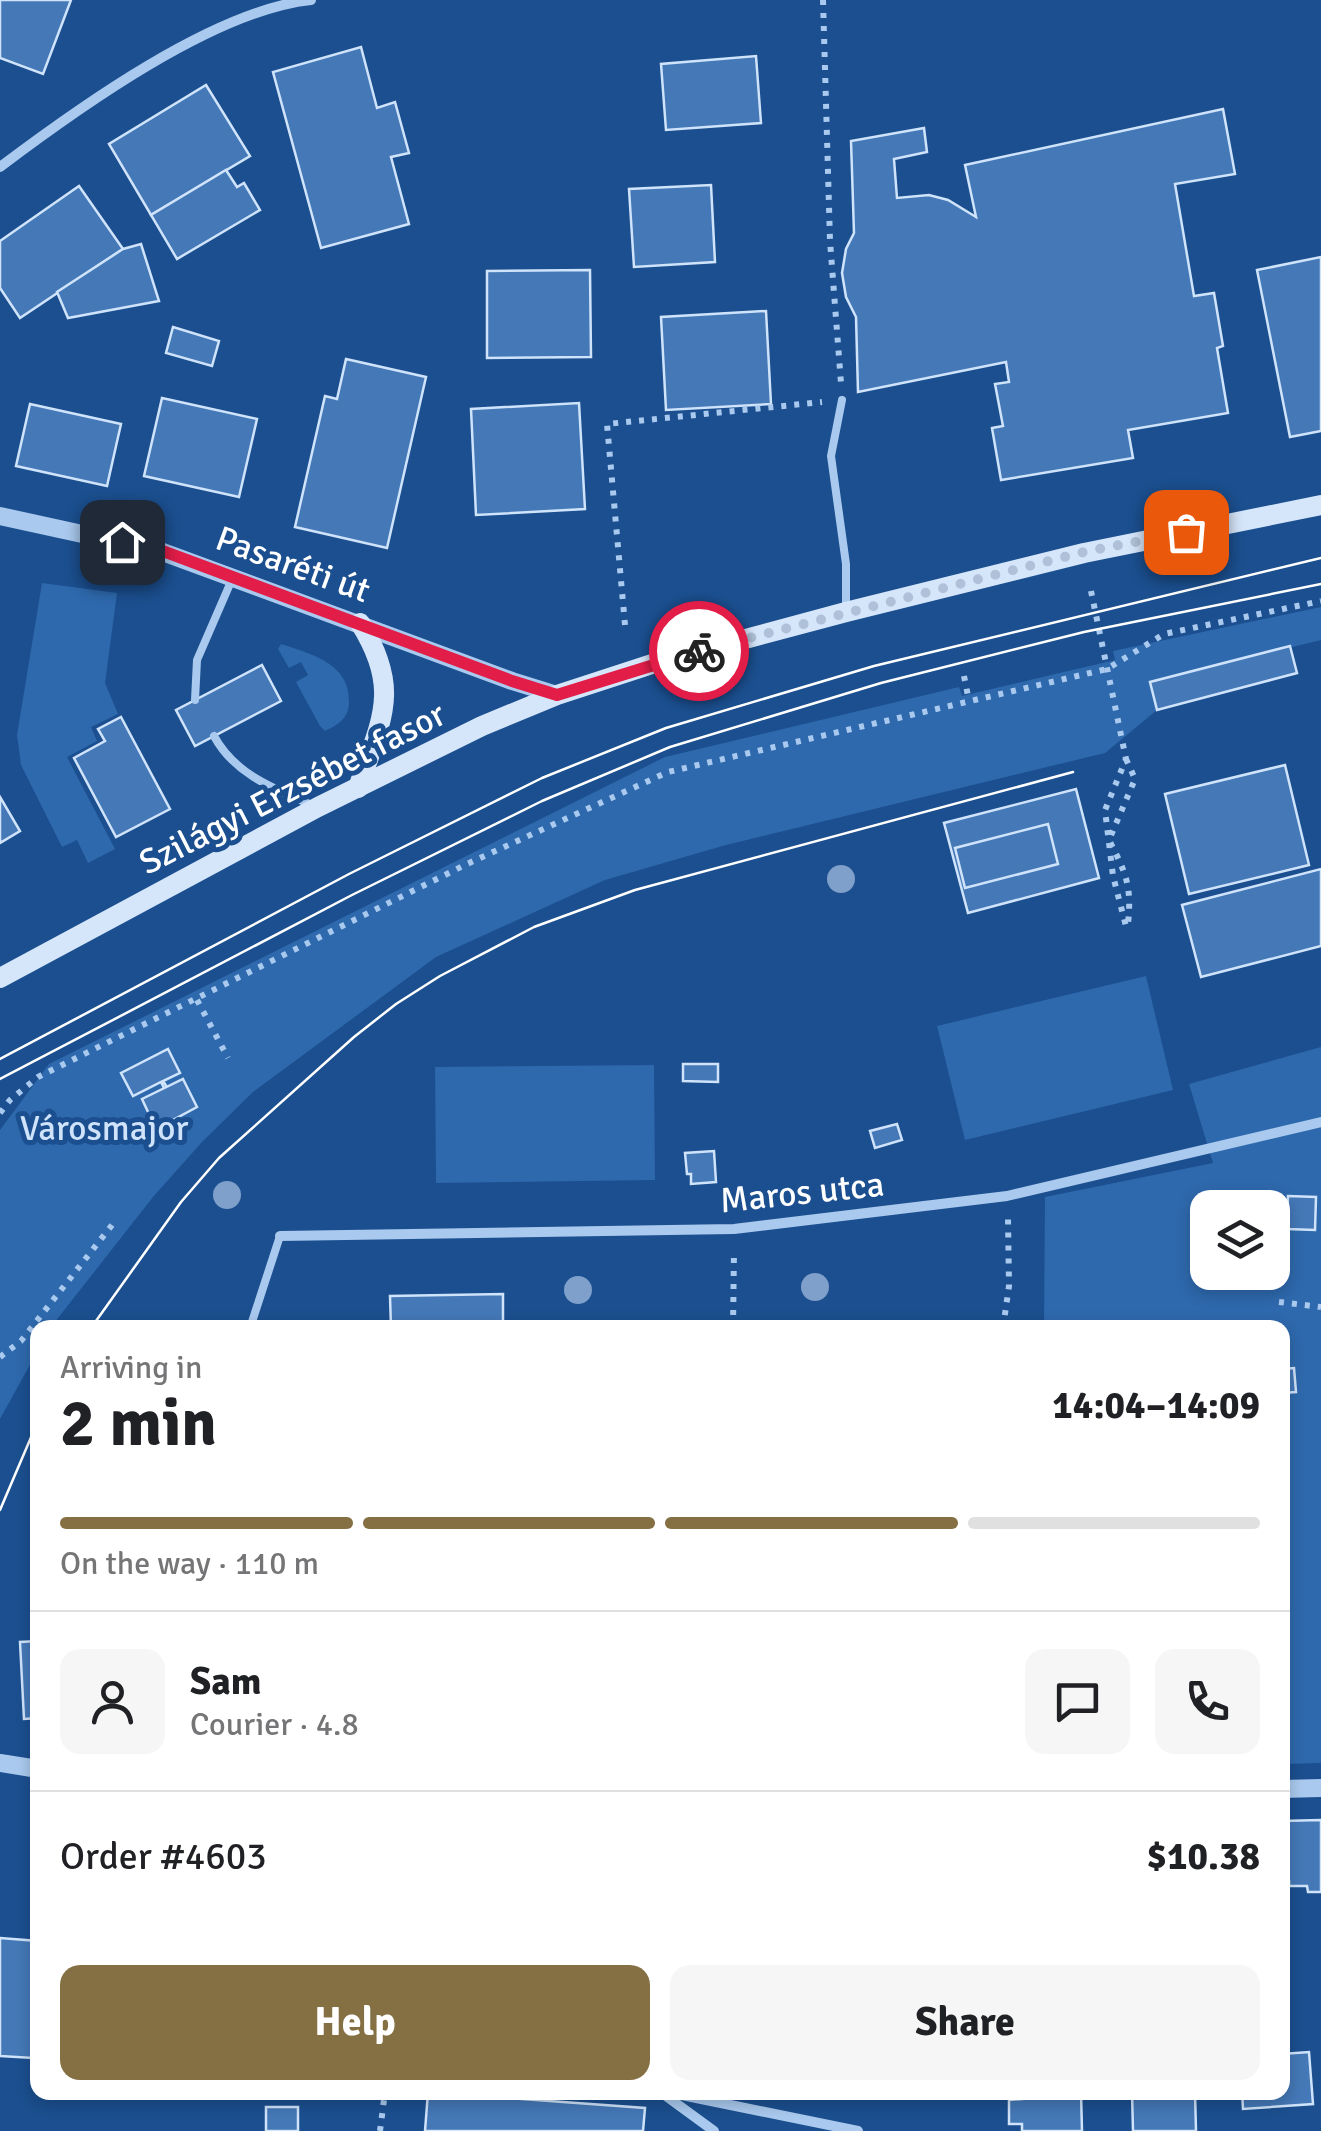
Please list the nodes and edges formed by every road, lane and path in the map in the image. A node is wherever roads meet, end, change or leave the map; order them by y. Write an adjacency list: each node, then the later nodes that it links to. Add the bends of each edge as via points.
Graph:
1 (311, 0): 3 (street)
2 (823, 0): 5 (path)
3 (292, 1): 4 (street, via 136,72)
4 (0, 167)
5 (842, 400): 11 (lane, via 831,456); 13 (path, via 608,424)
6 (1321, 505): 11 (main road, Szilágyi Erzsébet fasor, via 1084,552)
7 (0, 516): 8 (street, Pasaréti út, via 160,550)
8 (233, 576): 12 (street, Pasaréti út); 17 (lane, via 196,660)
9 (1091, 591): 14 (path)
10 (1321, 600): 14 (path, via 1164,634)
11 (846, 612): 16 (main road, Szilágyi Erzsébet fasor)
12 (360, 623): 16 (street, Pasaréti út); 21 (main road, via 386,681 384,712)
13 (625, 625)
14 (1108, 669): 18 (path); 20 (path)
15 (964, 676): 18 (path)
16 (557, 695): 21 (main road, Szilágyi Erzsébet fasor)
17 (195, 700)
18 (969, 701): 25 (path, via 668,772)
19 (214, 736): 22 (lane, via 224,754 260,782)
20 (1126, 759): 23 (path, via 1105,810); 23 (path, via 1135,778)
21 (358, 788): 22 (main road, Szilágyi Erzsébet fasor)
22 (318, 808): 24 (main road, Szilágyi Erzsébet fasor)
23 (1109, 840): 23 (path, via 1113,876 1127,930 1131,893)
24 (0, 978)
25 (197, 1000): 26 (path); 27 (path, via 38,1077)
26 (228, 1058)
27 (0, 1113)
28 (1321, 1122): 29 (street, Maros utca)
29 (1007, 1196): 31 (street, Maros utca); 38 (path, via 1010,1286)
30 (112, 1225): 35 (path)
31 (734, 1229): 32 (street, Maros utca); 37 (path)
32 (280, 1236): 36 (lane)
33 (1280, 1302): 34 (path)
34 (1321, 1307)
35 (37, 1320)
36 (253, 1320)
37 (734, 1320)
38 (1004, 1320)
39 (30, 1329): 40 (path)
40 (0, 1356)
41 (0, 1762): 42 (street)
42 (30, 1767)
43 (1321, 1788): 44 (street)
44 (1290, 1789)
45 (384, 2100): 48 (path)
46 (674, 2100): 49 (street)
47 (704, 2100): 50 (street)
48 (380, 2131)
49 (714, 2131)
50 (858, 2131)

